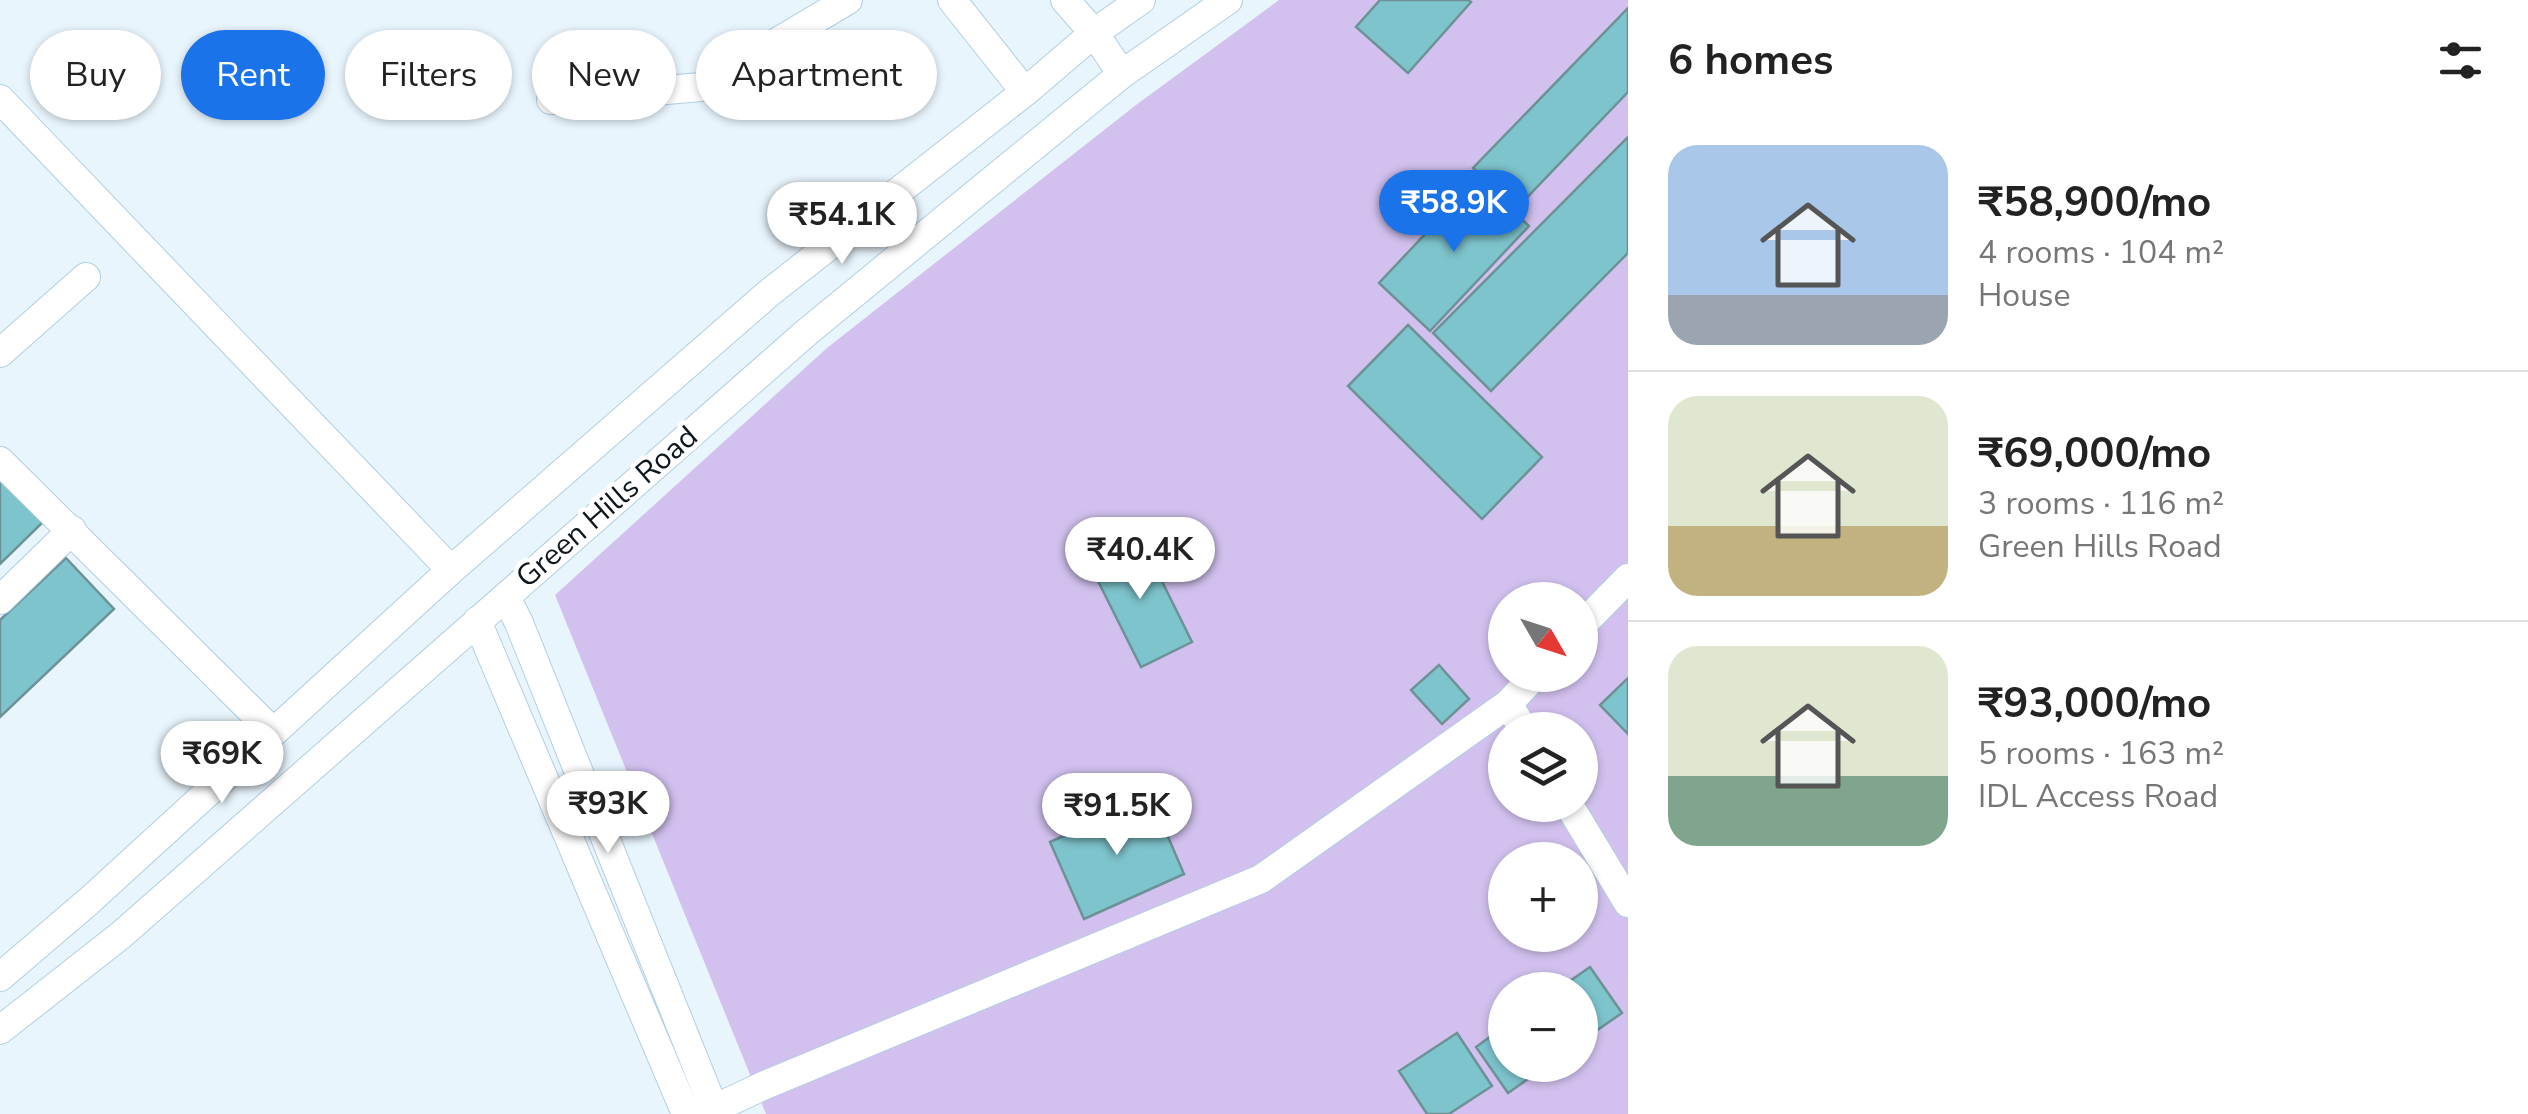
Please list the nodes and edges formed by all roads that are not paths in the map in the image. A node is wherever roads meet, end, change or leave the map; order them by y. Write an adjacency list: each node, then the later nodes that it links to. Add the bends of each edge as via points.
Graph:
1 (848, 0): 9 (street, via 701,87)
2 (952, 0): 10 (street)
3 (1065, 0): 6 (street)
4 (1228, 0): 7 (street, Green Hills Road)
5 (1129, 3): 6 (street, Green Hills Road); 7 (street)
6 (1094, 33): 8 (street); 10 (street, Green Hills Road)
7 (1154, 52): 8 (street, Green Hills Road)
8 (1122, 74): 18 (street, Green Hills Road, via 807,332)
9 (676, 89)
10 (1025, 92): 16 (street, Green Hills Road, via 769,292)
11 (0, 99): 16 (street)
12 (86, 278): 13 (street)
13 (0, 354)
14 (0, 461): 15 (street)
15 (72, 530): 19 (street); 25 (street)
16 (451, 570): 25 (street, Green Hills Road)
17 (1628, 578): 20 (street)
18 (506, 597): 21 (street, Green Hills Road); 30 (street)
19 (0, 600)
20 (1598, 609)
21 (477, 621): 29 (street, Green Hills Road, via 121,936); 31 (street)
22 (1519, 692): 23 (street)
23 (1508, 704): 24 (street); 30 (street, via 1261,879)
24 (1513, 712)
25 (273, 732): 28 (street, Green Hills Road)
26 (1579, 822): 27 (street)
27 (1628, 903)
28 (0, 977)
29 (0, 1030)
30 (711, 1112)
31 (686, 1114)

